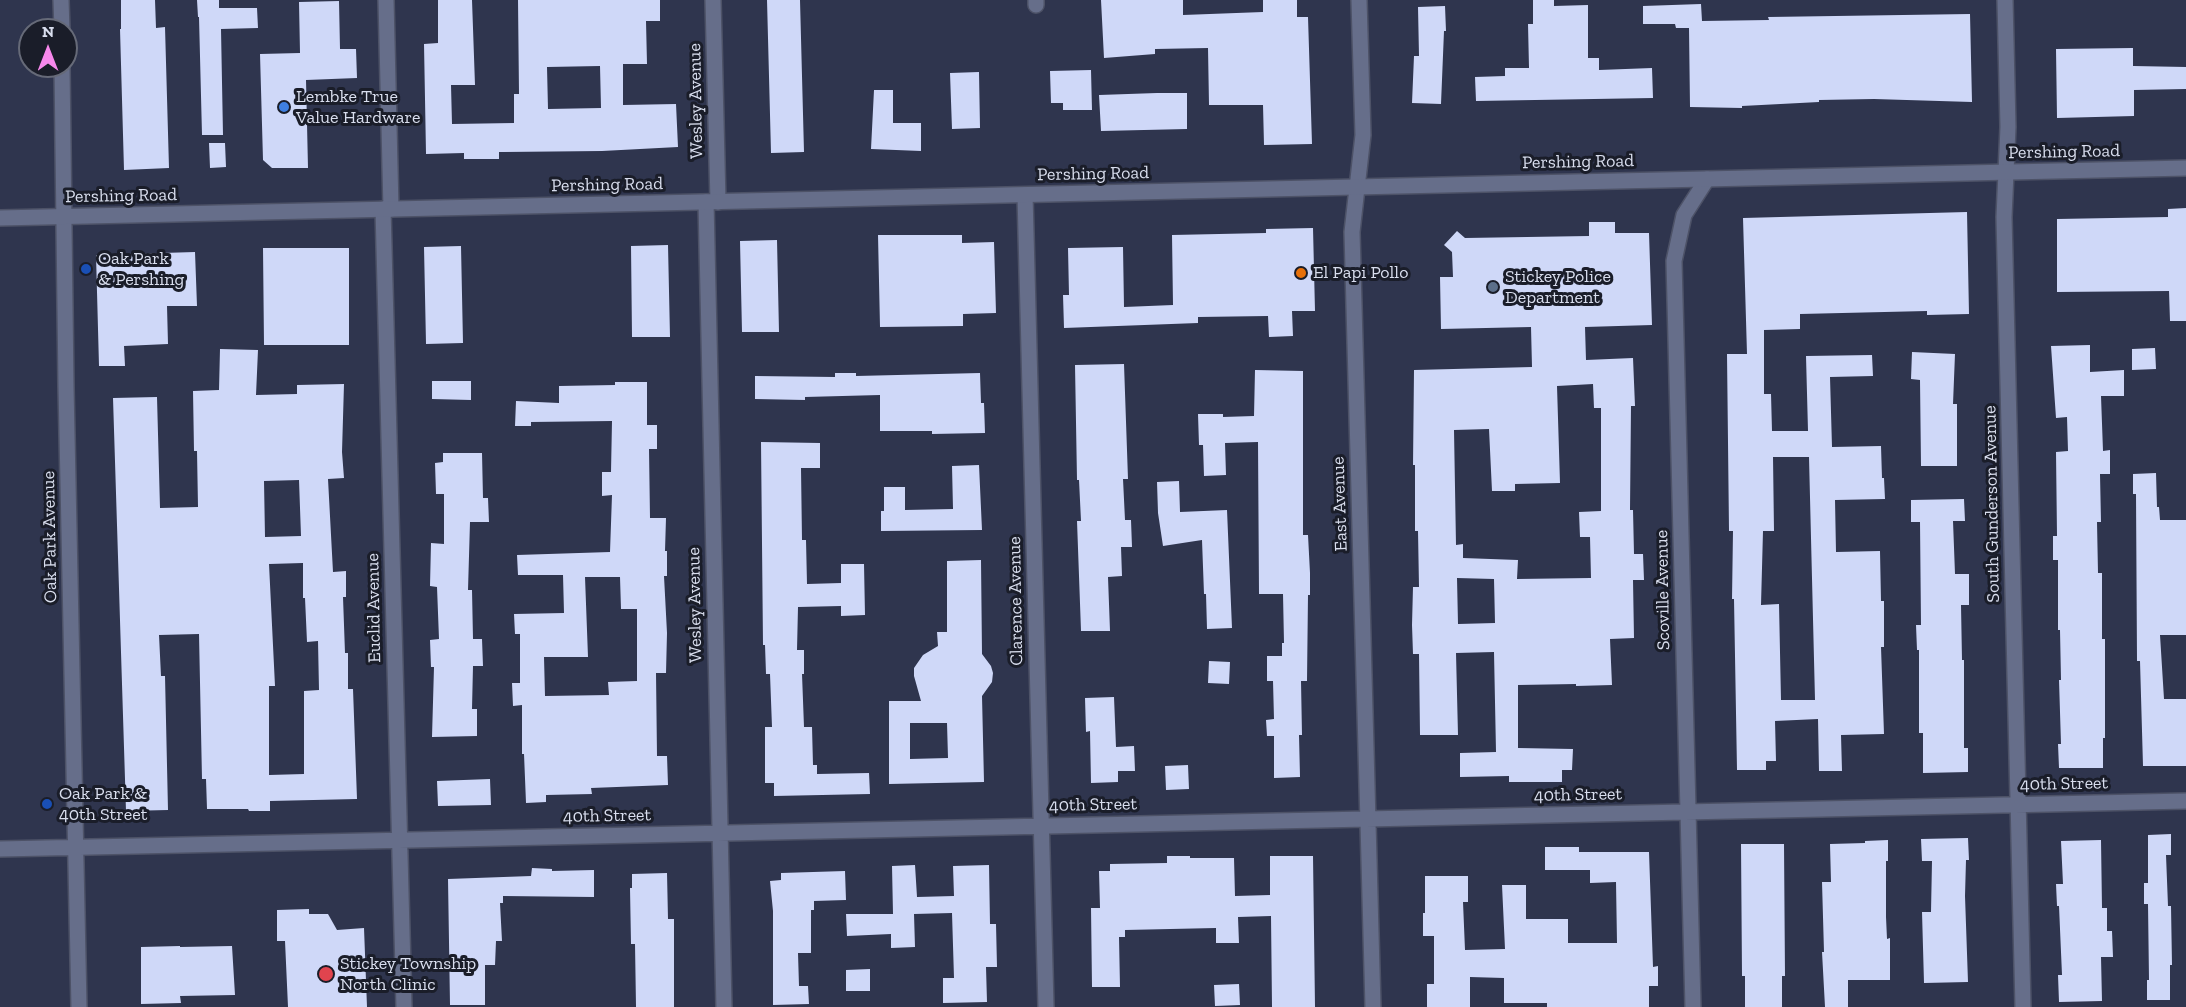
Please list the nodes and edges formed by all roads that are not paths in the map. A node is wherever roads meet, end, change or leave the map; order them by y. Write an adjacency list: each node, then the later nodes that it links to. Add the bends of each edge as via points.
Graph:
1 (61, 0): 6 (street)
2 (386, 0): 14 (street, Euclid Avenue)
3 (713, 0): 13 (street, Wesley Avenue)
4 (1359, 0): 11 (street, East Avenue, via 1363,135)
5 (2005, 0): 9 (street, South Gunderson Avenue)
6 (62, 18)
7 (62, 78): 15 (street, Oak Park Avenue)
8 (2186, 168): 9 (street, Pershing Road)
9 (2006, 172): 10 (street, Pershing Road); 18 (street, South Gunderson Avenue)
10 (1707, 179): 11 (street, Pershing Road); 19 (street, Scoville Avenue, via 1684,216 1674,261)
11 (1358, 186): 12 (street, Pershing Road); 20 (street, East Avenue, via 1352,232)
12 (1025, 195): 13 (street, Pershing Road); 21 (street, Clarence Avenue)
13 (712, 202): 14 (street, Pershing Road); 22 (street, Wesley Avenue)
14 (387, 209): 15 (street, Pershing Road); 23 (street, Euclid Avenue)
15 (65, 217): 16 (street, Pershing Road); 24 (street, Oak Park Avenue)
16 (0, 218)
17 (2186, 801): 18 (street, 40th Street)
18 (2018, 804): 19 (street, 40th Street); 32 (street, South Gunderson Avenue)
19 (1688, 812): 20 (street, 40th Street); 31 (street, Scoville Avenue)
20 (1368, 819): 21 (street, 40th Street); 30 (street, East Avenue)
21 (1042, 826): 22 (street, 40th Street); 29 (street, Clarence Avenue)
22 (720, 833): 23 (street, 40th Street); 28 (street, Wesley Avenue)
23 (398, 840): 24 (street, 40th Street); 27 (street, Euclid Avenue)
24 (75, 848): 25 (street, 40th Street); 26 (street, Oak Park Avenue)
25 (0, 849)
26 (79, 1007)
27 (404, 1007)
28 (724, 1007)
29 (1046, 1007)
30 (1373, 1007)
31 (1693, 1007)
32 (2023, 1007)

